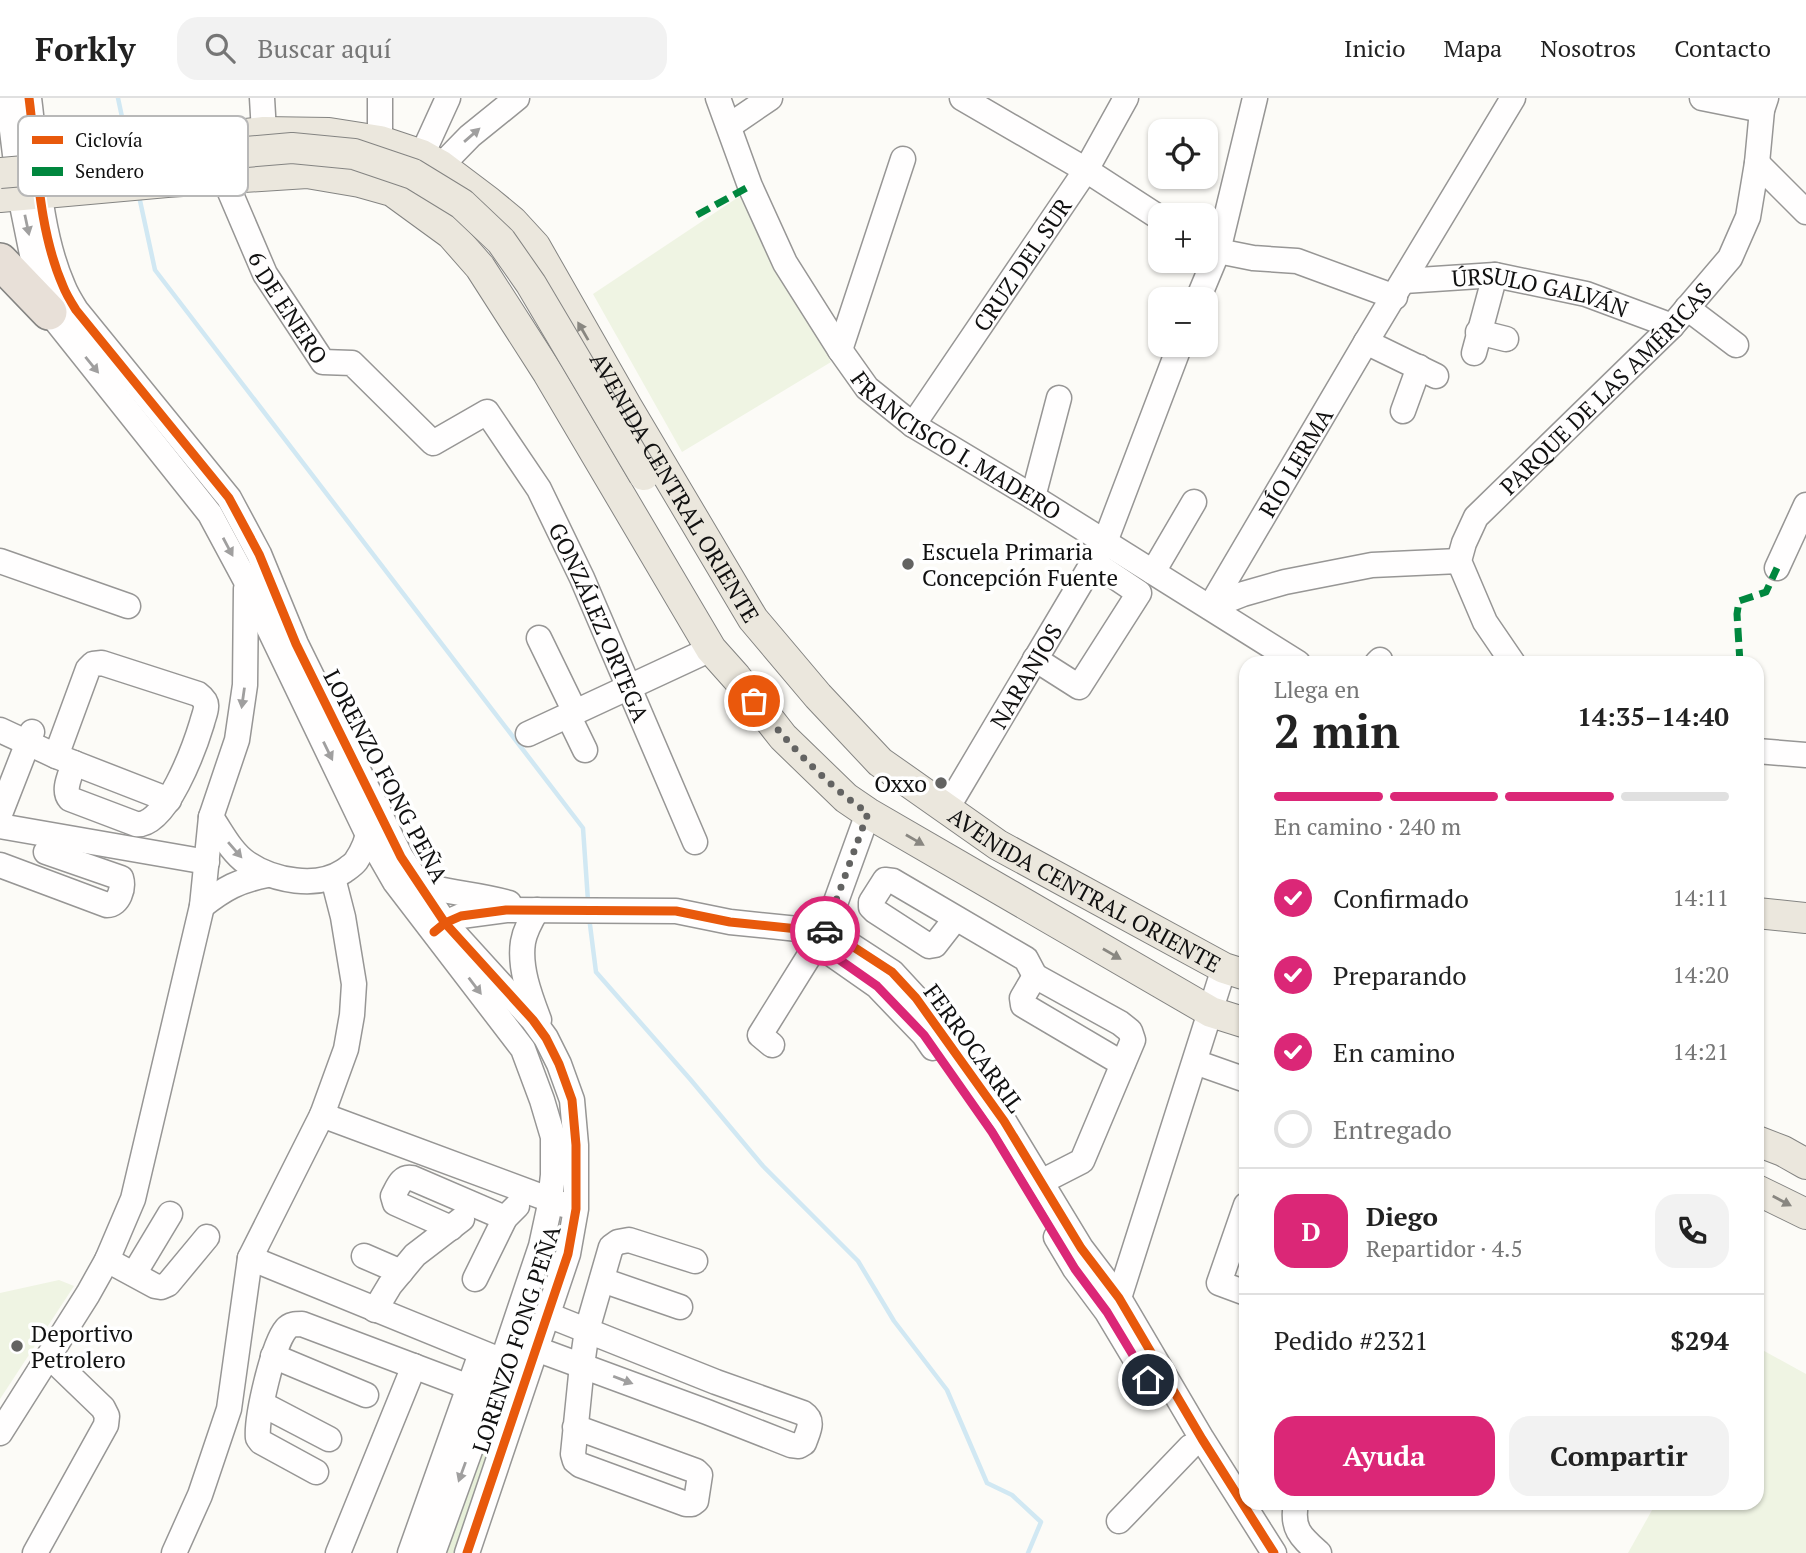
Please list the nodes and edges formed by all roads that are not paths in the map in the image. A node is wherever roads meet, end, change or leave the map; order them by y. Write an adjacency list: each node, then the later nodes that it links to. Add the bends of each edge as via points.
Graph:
1 (262, 98): 15 (street)
2 (380, 98): 17 (street)
3 (448, 98): 20 (street)
4 (517, 98): 20 (street, one-way to 4)
5 (718, 98): 14 (street, FRANCISCO I. MADERO)
6 (770, 98): 14 (street)
7 (962, 98): 24 (street)
8 (1126, 98): 24 (street, CRUZ DEL SUR)
9 (1255, 98): 31 (street)
10 (1513, 98): 35 (street, RÍO LERMA)
11 (1702, 98): 13 (street)
12 (11, 99): 21 (street, LORENZO FONG PEÑA)
13 (1764, 104): 22 (street, PARQUE DE LAS AMÉRICAS)
14 (729, 126): 41 (street, FRANCISCO I. MADERO, via 785,263)
15 (264, 132): 16 (main road, AVENIDA CENTRAL ORIENTE); 17 (main road, AVENIDA CENTRAL ORIENTE)
16 (248, 134)
17 (380, 141): 20 (main road, AVENIDA CENTRAL ORIENTE)
18 (248, 150): 47 (main road, bridge, via 292,148 354,154 413,174 461,204 501,241 531,284)
19 (903, 159): 41 (street, FRANCISCO I. MADERO)
20 (431, 160): 28 (street); 78 (main road, AVENIDA CENTRAL ORIENTE, one-way to 20, via 753,619 535,246 512,221)
21 (13, 161): 26 (street, LORENZO FONG PEÑA)
22 (1757, 163): 30 (street); 37 (street, PARQUE DE LAS AMÉRICAS, via 1748,217 1730,258)
23 (248, 168): 47 (main road, via 331,165 381,177 433,202 477,239 513,282)
24 (1086, 170): 29 (street); 46 (street, CRUZ DEL SUR)
25 (248, 177): 28 (main road, AVENIDA CENTRAL ORIENTE, via 307,173 360,182)
26 (15, 193): 36 (street, LORENZO FONG PEÑA, one-way to 36); 49 (street, LORENZO FONG PEÑA, via 49,245 76,310)
27 (232, 196): 45 (street, 6 DE ENERO, via 265,274 323,362 352,363 433,443)
28 (399, 196): 63 (main road, AVENIDA CENTRAL ORIENTE, via 451,234 480,267 548,373)
29 (1148, 210)
30 (1806, 212)
31 (1218, 227)
32 (1218, 249): 35 (street, ÚRSULO GALVÁN, via 1297,261)
33 (0, 261): 36 (highway)
34 (1495, 275): 35 (street, ÚRSULO GALVÁN); 37 (street, ÚRSULO GALVÁN); 38 (street, via 1476,343)
35 (1399, 289): 39 (street, RÍO LERMA)
36 (49, 312): 52 (street, LORENZO FONG PEÑA, one-way to 52)
37 (1679, 317): 40 (street, ÚRSULO GALVÁN); 55 (street, PARQUE DE LAS AMÉRICAS, via 1476,517)
38 (1506, 339)
39 (1366, 342): 44 (street, via 1427,372); 60 (street, RÍO LERMA)
40 (1736, 345)
41 (840, 350): 46 (street, FRANCISCO I. MADERO, via 867,388)
42 (1175, 357): 53 (street, NARANJOS)
43 (1059, 398): 48 (street)
44 (1403, 411)
45 (487, 412): 69 (street, GONZÁLEZ ORTEGA, via 539,489)
46 (913, 425): 48 (street, FRANCISCO I. MADERO)
47 (636, 479): 68 (main road); 78 (main road, via 751,641 822,726)
48 (1033, 497): 53 (street, FRANCISCO I. MADERO)
49 (229, 498): 52 (street); 62 (street, LORENZO FONG PEÑA, via 259,554)
50 (1194, 502): 57 (street)
51 (1806, 505): 56 (street)
52 (211, 514): 58 (street, LORENZO FONG PEÑA, one-way to 58)
53 (1099, 552): 57 (street, FRANCISCO I. MADERO); 66 (street, NARANJOS); 66 (street, via 1139,593 1079,687)
54 (0, 561): 59 (street)
55 (1460, 561): 60 (street, via 1372,565 1285,582); 65 (street, via 1485,622)
56 (1777, 568)
57 (1153, 572): 60 (street, FRANCISCO I. MADERO)
58 (246, 581): 62 (street, LORENZO FONG PEÑA); 67 (street)
59 (128, 606)
60 (1210, 607): 64 (street, FRANCISCO I. MADERO)
61 (539, 638): 70 (street)
62 (288, 649): 67 (street); 81 (street, LORENZO FONG PEÑA); 87 (street, LORENZO FONG PEÑA, one-way to 87)
63 (710, 649): 68 (main road, AVENIDA CENTRAL ORIENTE); 69 (street)
64 (1287, 656)
65 (1508, 656)
66 (1035, 659): 82 (street, NARANJOS)
67 (246, 662): 85 (street, one-way to 85, via 237,740)
68 (736, 677): 83 (main road, AVENIDA CENTRAL ORIENTE, via 783,737)
69 (629, 687): 70 (street); 88 (street, GONZÁLEZ ORTEGA)
70 (571, 714): 72 (street); 74 (street)
71 (0, 730): 73 (street)
72 (528, 734)
73 (29, 738): 77 (street); 79 (street)
74 (585, 750)
75 (1764, 752): 76 (street)
76 (1806, 755)
77 (65, 760): 80 (street); 80 (street, via 66,796 70,799 142,824); 80 (street, via 93,664 198,694 207,706)
78 (880, 762): 82 (main road, AVENIDA CENTRAL ORIENTE)
79 (6, 780): 84 (street)
80 (169, 800)
81 (375, 805): 87 (street); 95 (street, LORENZO FONG PEÑA)
82 (946, 810): 103 (main road, AVENIDA CENTRAL ORIENTE, via 998,845)
83 (868, 813): 102 (street); 105 (main road, AVENIDA CENTRAL ORIENTE, one-way to 105)
84 (0, 814)
85 (211, 817): 90 (street); 92 (street, one-way to 92, via 232,848)
86 (0, 826): 89 (street)
87 (368, 835): 94 (street, via 355,863); 101 (street, LORENZO FONG PEÑA, via 395,882)
88 (695, 842)
89 (51, 844): 90 (street); 93 (street); 93 (street, via 121,878 117,902 107,905)
90 (207, 862): 96 (street)
91 (0, 865): 93 (street)
92 (267, 875): 94 (street, via 302,881); 96 (street, via 223,890)
93 (31, 877)
94 (333, 878): 112 (street, via 354,984 346,1049)
95 (417, 884): 97 (street, FERROCARRIL); 101 (street, LORENZO FONG PEÑA)
96 (202, 906): 128 (street, via 134,1199)
97 (546, 910): 101 (street, FERROCARRIL, via 461,916); 102 (street, FERROCARRIL, via 676,911); 107 (street, via 529,924 523,960 526,983)
98 (1764, 913): 99 (main road)
99 (1805, 916)
100 (956, 918): 104 (street, via 1026,959)
101 (440, 928): 107 (street, LORENZO FONG PEÑA); 117 (street, LORENZO FONG PEÑA, one-way to 117, via 523,1049 542,1100 553,1137 553,1175)
102 (814, 934): 108 (street, via 760,1035); 115 (street, FERROCARRIL, via 892,972 916,998 1004,1121); 135 (street, FERROCARRIL, via 877,986 924,1035 992,1132 1075,1269)
103 (1235, 972): 105 (street)
104 (1035, 976): 110 (street, via 1130,1031 1133,1040); 110 (street, via 1021,998 1023,1005)
105 (1211, 1012): 106 (main road, AVENIDA CENTRAL ORIENTE); 109 (street)
106 (1239, 1021)
107 (546, 1038): 119 (street, LORENZO FONG PEÑA, via 572,1100)
108 (772, 1045)
109 (1195, 1062): 111 (street); 135 (street)
110 (1123, 1064): 115 (street, via 1082,1161)
111 (1239, 1078)
112 (322, 1115): 117 (street); 127 (street)
113 (1764, 1144): 114 (main road)
114 (1806, 1164)
115 (1041, 1182): 135 (street, FERROCARRIL)
116 (1764, 1193): 121 (main road, one-way to 121)
117 (540, 1197): 119 (street); 122 (street); 140 (street, LORENZO FONG PEÑA, via 541,1246)
118 (480, 1206): 122 (street); 124 (street); 124 (street, via 412,1178 402,1179 393,1196 395,1203)
119 (576, 1209): 138 (street, LORENZO FONG PEÑA, via 568,1254)
120 (170, 1214): 131 (street)
121 (1806, 1214)
122 (505, 1218): 132 (street)
123 (1239, 1225): 134 (street, via 1219,1283)
124 (451, 1228): 130 (street, via 415,1255)
125 (207, 1237): 131 (street, via 168,1284 155,1286)
126 (364, 1256): 130 (street)
127 (250, 1258): 137 (street); 161 (street, via 229,1409 200,1495)
128 (107, 1260): 131 (street); 141 (street)
129 (695, 1261): 133 (street, via 629,1240 618,1242 611,1247)
130 (401, 1272): 137 (street)
131 (134, 1274)
132 (475, 1279)
133 (602, 1280): 136 (street); 139 (street)
134 (1239, 1290)
135 (1113, 1305): 154 (street, FERROCARRIL); 156 (street, FERROCARRIL)
136 (680, 1307)
137 (375, 1310): 140 (street)
138 (548, 1315): 139 (street); 143 (street, LORENZO FONG PEÑA)
139 (587, 1330): 144 (street); 146 (street)
140 (498, 1352): 143 (street); 147 (street); 164 (street, LORENZO FONG PEÑA, one-way to 164)
141 (49, 1356): 152 (street); 160 (street, via 107,1416)
142 (273, 1356): 145 (street, via 286,1328 302,1324); 148 (street); 149 (street)
143 (533, 1359): 144 (street); 165 (street, LORENZO FONG PEÑA)
144 (582, 1365): 150 (street, one-way to 150); 151 (street)
145 (414, 1366): 147 (street); 162 (street)
146 (716, 1382): 150 (street); 150 (street, via 803,1413 811,1424 799,1446)
147 (469, 1387): 163 (street)
148 (366, 1395)
149 (262, 1404): 153 (street); 155 (street, via 261,1442)
150 (707, 1412)
151 (575, 1427): 151 (street, via 696,1471 700,1475 696,1501 686,1504 580,1465 573,1454)
152 (0, 1433)
153 (329, 1438)
154 (1190, 1447): 159 (street); 166 (street, FERROCARRIL)
155 (316, 1472)
156 (1239, 1497)
157 (1247, 1510): 167 (street, FERROCARRIL)
158 (1295, 1510): 168 (street, via 1299,1536)
159 (1119, 1521)
160 (35, 1553)
161 (174, 1553)
162 (338, 1553)
163 (410, 1553)
164 (433, 1553)
165 (467, 1553)
166 (1255, 1553)
167 (1275, 1553)
168 (1319, 1553)

